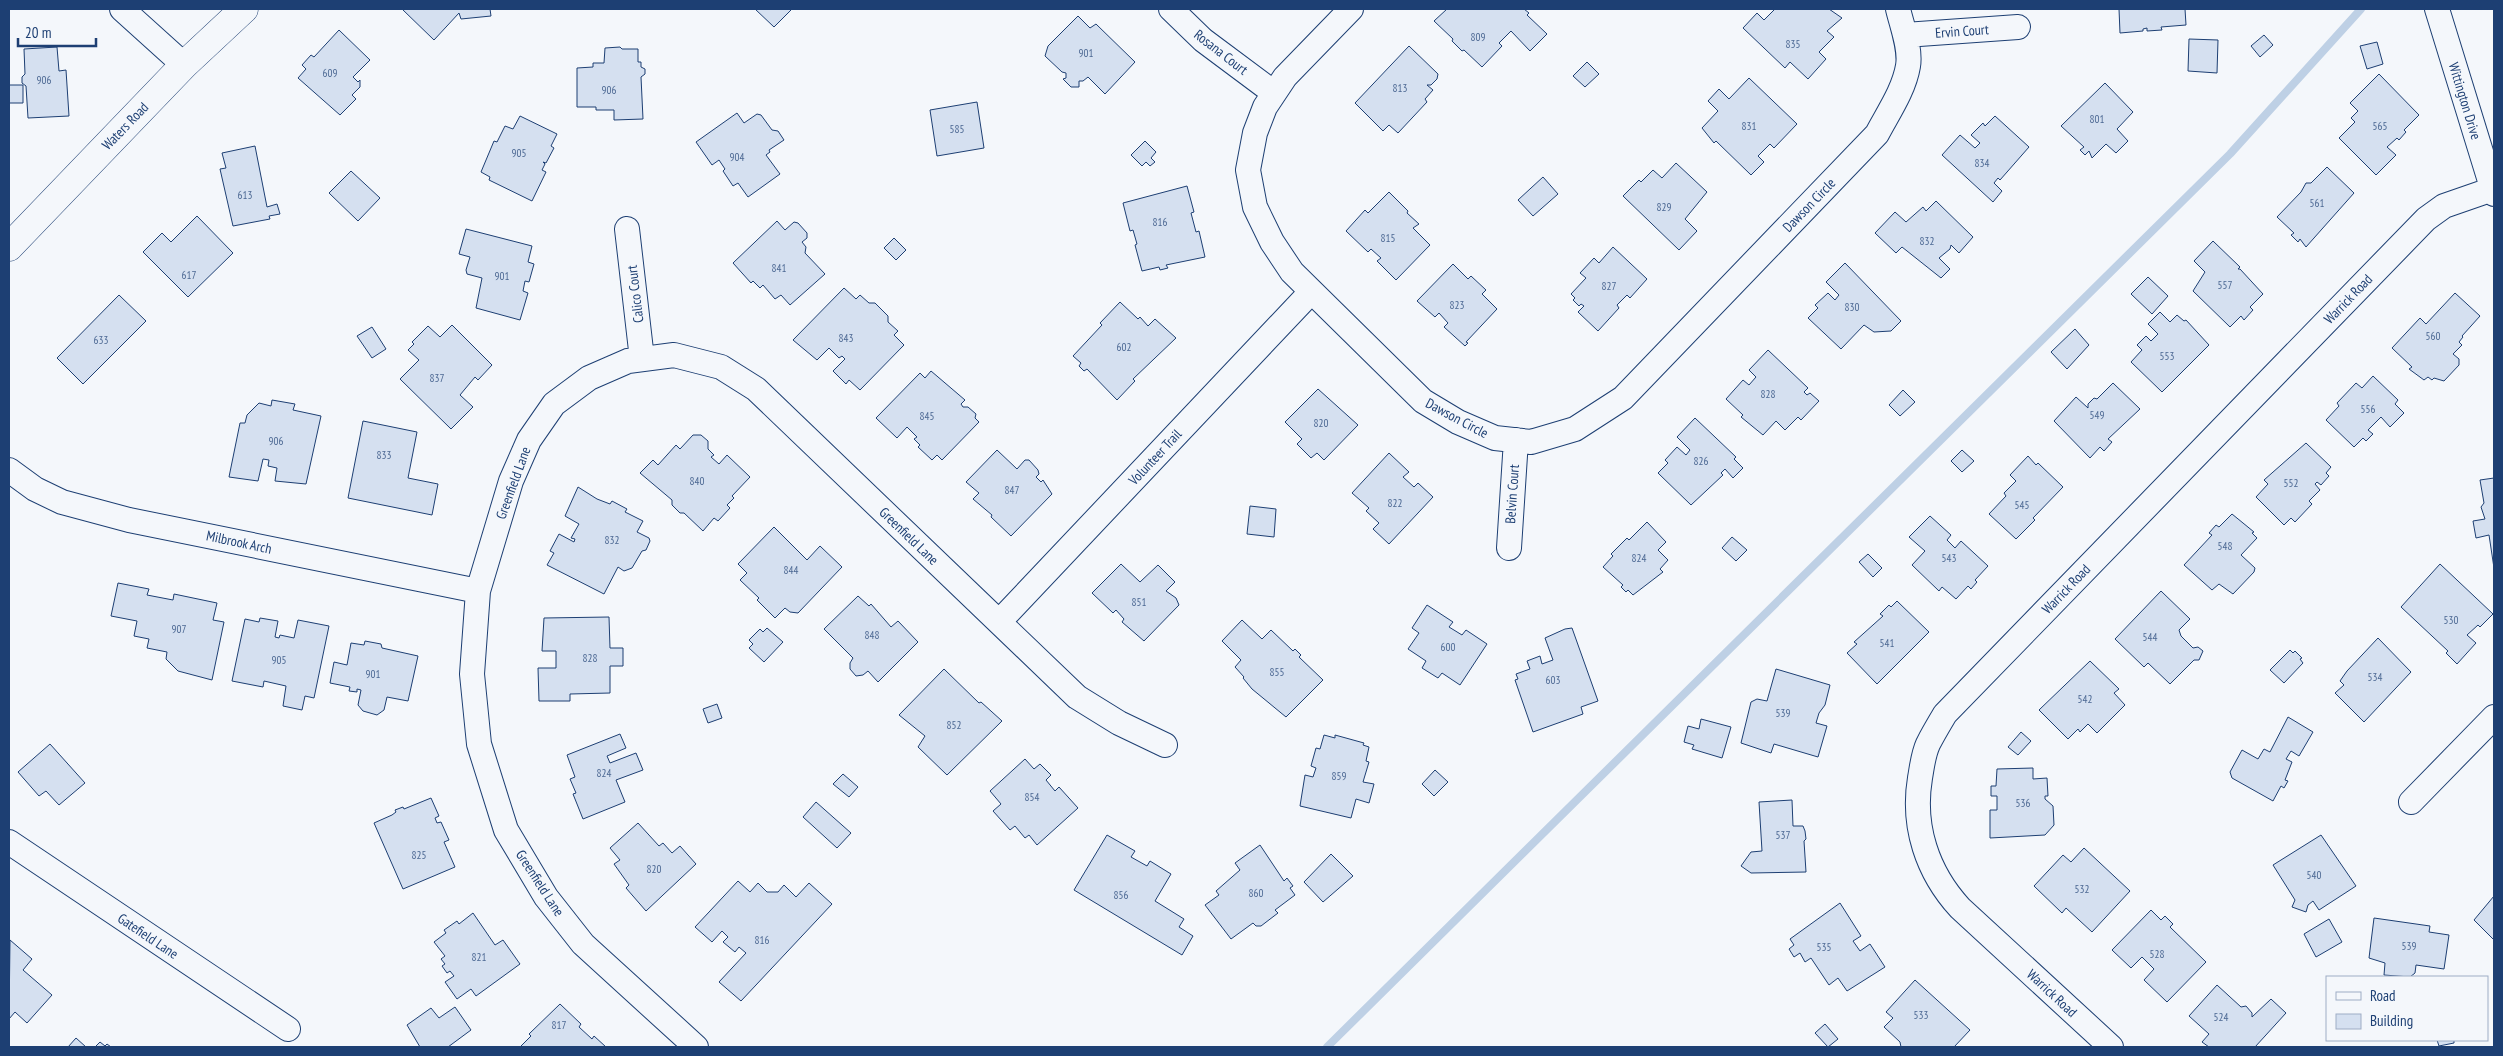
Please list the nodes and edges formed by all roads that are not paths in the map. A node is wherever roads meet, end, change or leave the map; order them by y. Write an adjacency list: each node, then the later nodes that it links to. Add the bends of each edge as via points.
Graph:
1 (122, 9): 9 (street)
2 (244, 9): 9 (street, Waters Road)
3 (1171, 9): 10 (street, Rosana Court, via 1203,40)
4 (1351, 9): 10 (street, Dawson Circle, via 1285,77)
5 (1898, 9): 8 (street, Dawson Circle)
6 (2437, 9): 11 (street, Wittington Drive)
7 (2018, 27): 8 (street, Ervin Court)
8 (1905, 35): 16 (street, Dawson Circle, via 1908,66 1877,134 1623,398 1575,429 1531,442)
9 (184, 65): 13 (street, Waters Road)
10 (1274, 93): 14 (street, Dawson Circle, via 1255,133 1248,170 1255,208 1287,265)
11 (2493, 191): 27 (street, Warrick Road, via 2444,206 2426,219 1945,714 1928,745 1917,805 1919,830 1928,860 1937,875 1963,910)
12 (627, 229): 15 (street, Calico Court)
13 (9, 247)
14 (1311, 292): 16 (street, Dawson Circle, via 1423,401 1458,422 1495,438); 20 (street, Volunteer Trail)
15 (642, 359): 19 (street, Greenfield Lane, via 628,361 589,378 554,404 529,440 511,481); 20 (street, Greenfield Lane, via 674,355 721,367 756,389)
16 (1516, 440): 18 (street, Belvin Court)
17 (9, 470): 19 (street, Milbrook Arch, via 35,489 62,502 129,520)
18 (1508, 548)
19 (478, 591): 26 (street, Greenfield Lane, via 472,674 479,744 506,830 546,897 583,944)
20 (999, 622): 22 (street, Greenfield Lane, via 1077,697 1119,723)
21 (2494, 717): 23 (street)
22 (1165, 745)
23 (2412, 802)
24 (9, 842): 25 (street, Gatefield Lane)
25 (288, 1029)
26 (696, 1047)
27 (2111, 1047)

